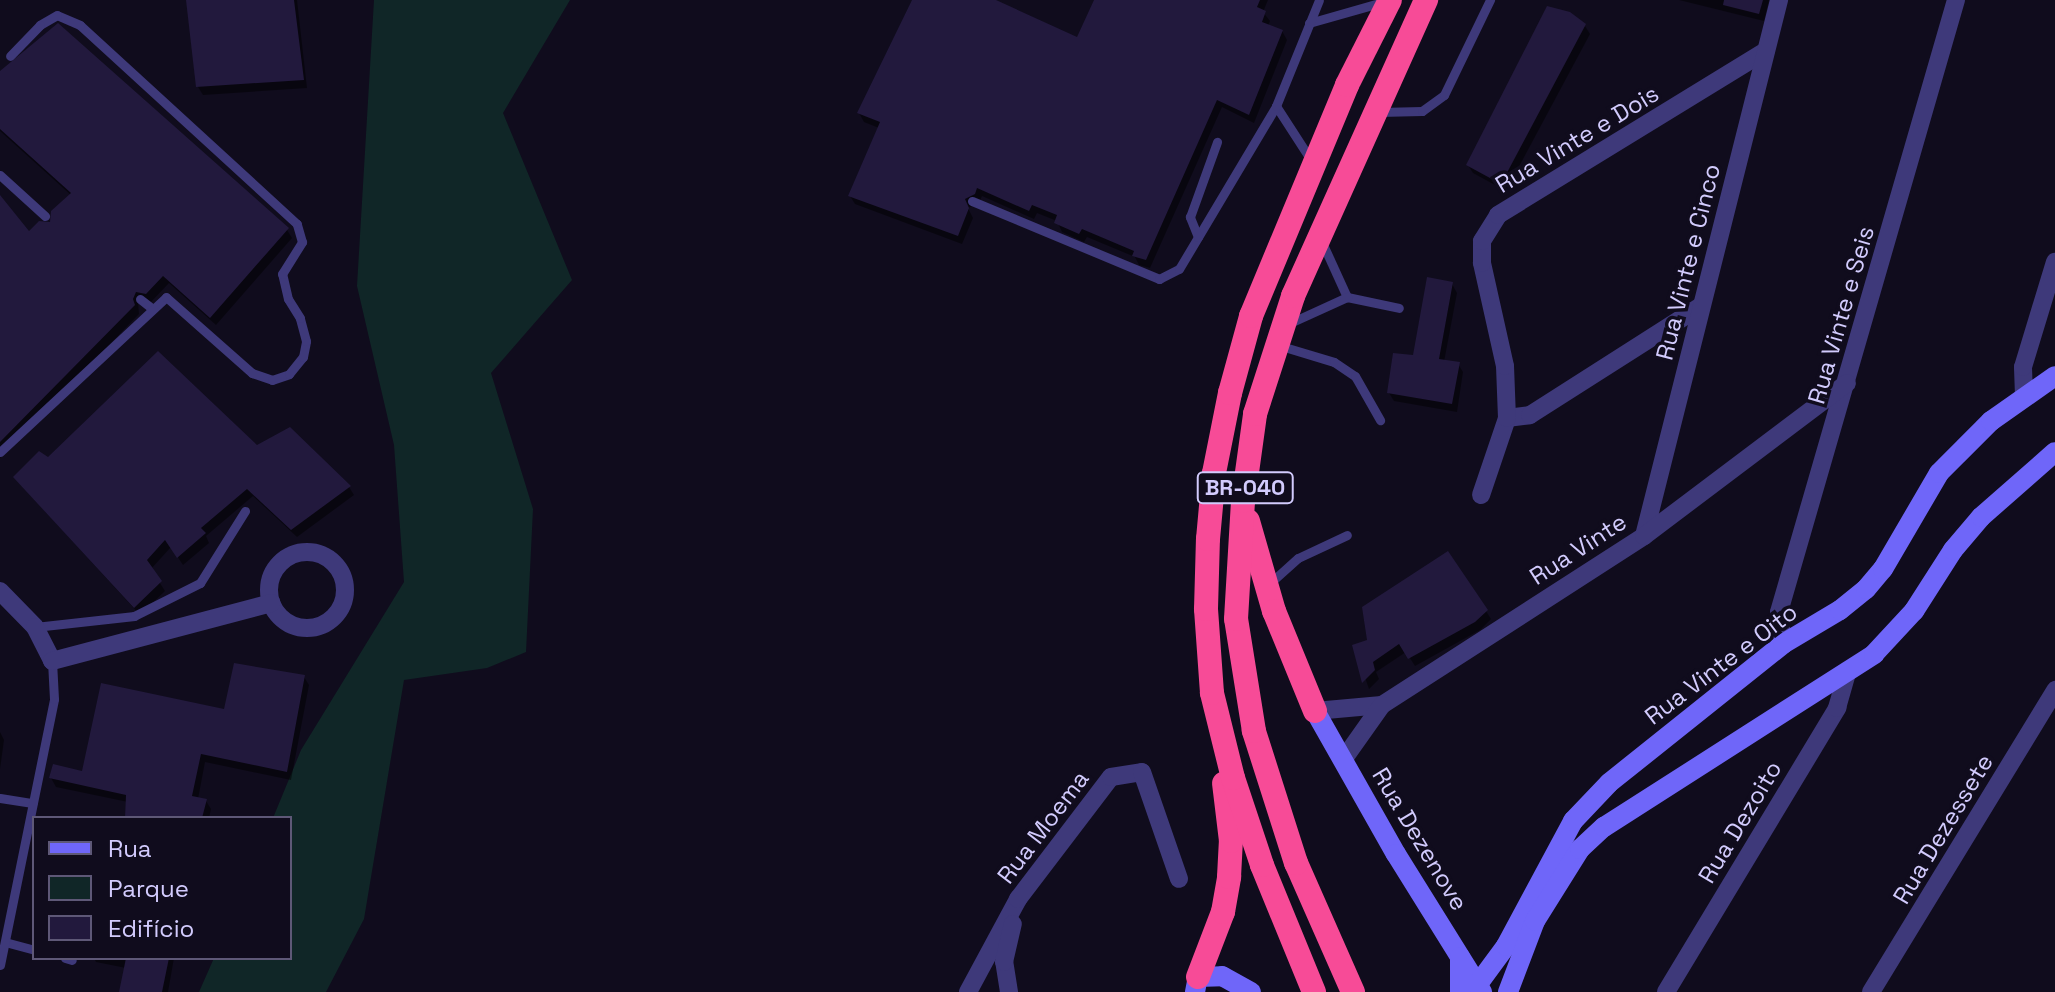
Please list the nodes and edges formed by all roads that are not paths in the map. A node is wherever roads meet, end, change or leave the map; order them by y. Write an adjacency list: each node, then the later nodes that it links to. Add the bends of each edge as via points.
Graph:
1 (1319, 0): 7 (lane)
2 (1390, 0): 7 (lane); 13 (highway, BR-040)
3 (1426, 0): 11 (highway, BR-040)
4 (1490, 0): 11 (lane, via 1444,95 1422,111)
5 (1779, 0): 8 (street, Rua Vinte e Cinco)
6 (1956, 0): 27 (street, Rua Vinte e Seis)
7 (1309, 23): 10 (lane)
8 (1766, 51): 22 (street, Rua Vinte e Cinco); 29 (street, Rua Vinte e Dois, via 1498,215 1482,241 1482,263 1505,366)
9 (10, 56): 24 (lane, via 57,15 80,25 297,224 302,242 282,274 306,341 303,357 289,374 272,380 252,373 168,297)
10 (1276, 106): 13 (lane); 17 (lane)
11 (1376, 112): 18 (highway, BR-040)
12 (1217, 142): 17 (lane, via 1190,217)
13 (1313, 164): 46 (highway, BR-040, via 1251,316 1214,473 1206,609)
14 (0, 175): 16 (lane)
15 (972, 201): 17 (lane, via 1159,279 1179,269)
16 (45, 216)
17 (1198, 237)
18 (1320, 237): 20 (lane); 25 (highway, BR-040)
19 (2055, 262): 28 (street, via 2023,367)
20 (1347, 297): 23 (lane); 25 (lane)
21 (140, 299): 24 (lane)
22 (1701, 306): 29 (street, via 1530,415); 37 (street, Rua Vinte e Cinco)
23 (1399, 308)
24 (153, 309): 31 (lane)
25 (1280, 336): 30 (lane, via 1355,376); 34 (highway, BR-040, via 1255,414)
26 (2055, 376): 28 (main road, Rua Vinte e Oito)
27 (1847, 383): 37 (street, Rua Vinte); 42 (street, Rua Vinte e Seis, via 1779,612)
28 (2024, 396): 42 (main road, Rua Vinte e Oito, via 1939,473 1866,589)
29 (1507, 418): 33 (street, Rua Vinte e Dois)
30 (1380, 420)
31 (0, 452)
32 (2055, 452): 44 (main road, via 1981,517 1898,632)
33 (1481, 495)
34 (1243, 501): 38 (highway); 64 (highway, BR-040, via 1236,619 1254,731 1296,863)
35 (245, 511): 41 (lane, via 200,583 134,616)
36 (1347, 535): 38 (lane, via 1298,558)
37 (1644, 536): 47 (street, Rua Vinte)
38 (1267, 586): 48 (highway)
39 (0, 591): 41 (street)
40 (271, 603): 40 (street, via 287,622 323,625 341,608 340,572 322,555 310,552 286,559 271,578); 43 (street)
41 (35, 627): 43 (street)
42 (1783, 644): 59 (main road, Rua Vinte e Oito, via 1609,783 1573,821 1506,946)
43 (52, 661): 51 (lane, via 54,699)
44 (1847, 674): 58 (main road, via 1604,827 1580,849 1535,921); 65 (street, Rua Dezoito, via 1837,708)
45 (2055, 690): 66 (street, Rua Dezessete)
46 (1212, 693): 57 (highway, via 1230,853 1223,912); 63 (highway, BR-040, via 1262,865)
47 (1382, 705): 48 (street, Rua Vinte); 49 (street)
48 (1315, 711): 49 (main road, Rua Dezenove)
49 (1343, 760): 59 (main road, Rua Dezenove)
50 (0, 798): 51 (lane)
51 (33, 803): 54 (lane)
52 (1179, 879): 53 (street, Rua Moema, via 1142,772 1111,777)
53 (1018, 899): 60 (street, Rua Moema); 61 (street, via 1004,962)
54 (5, 942): 55 (lane); 56 (lane)
55 (32, 949)
56 (0, 965)
57 (1197, 985): 62 (main road, via 1222,976)
58 (1509, 988)
59 (1475, 990)
60 (968, 992)
61 (1009, 992)
62 (1251, 992)
63 (1314, 992)
64 (1353, 992)
65 (1666, 992)
66 (1871, 992)

